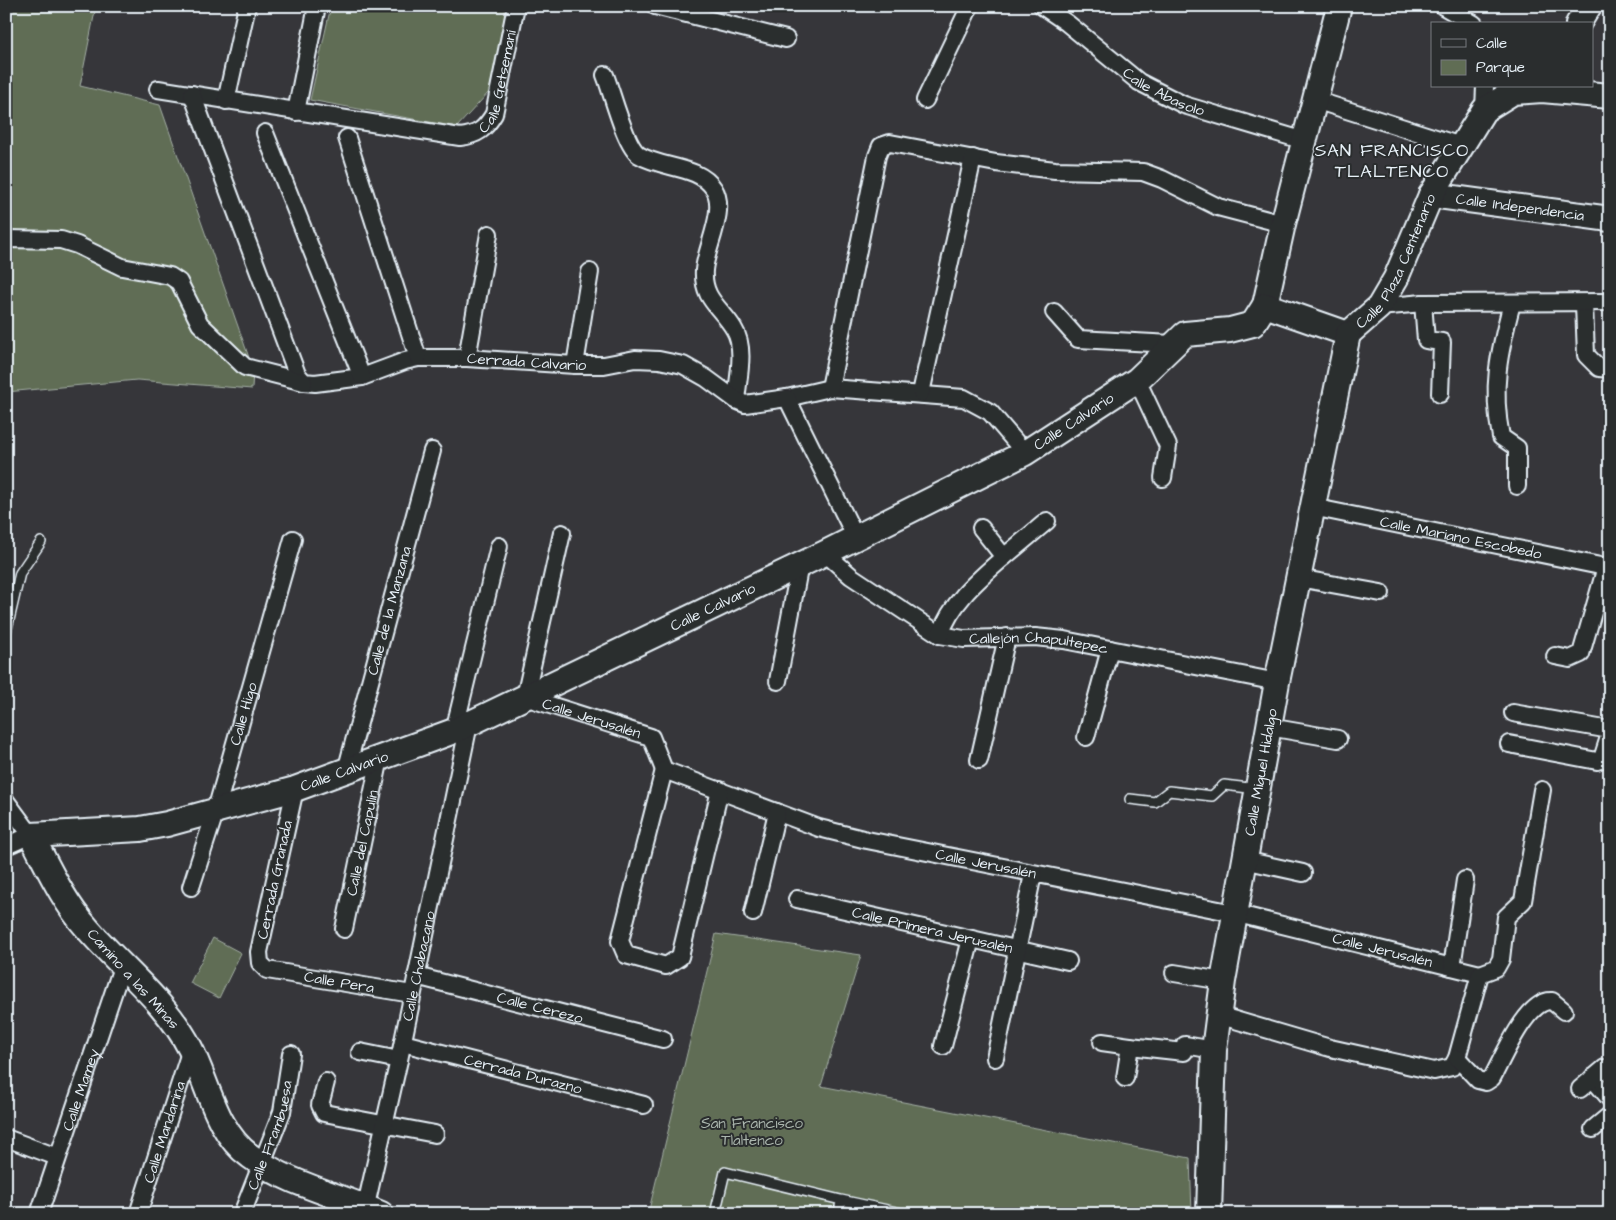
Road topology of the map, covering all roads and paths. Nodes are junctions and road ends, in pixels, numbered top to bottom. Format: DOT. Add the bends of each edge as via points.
graph roads {
  1 [pos="247,6"];
  2 [pos="317,6"];
  3 [pos="516,6"];
  4 [pos="656,6"];
  5 [pos="970,6"];
  6 [pos="1042,6"];
  7 [pos="1339,6"];
  8 [pos="1443,6"];
  9 [pos="1589,6"];
  10 [pos="1471,22"];
  11 [pos="1579,22"];
  12 [pos="786,39"];
  13 [pos="605,75"];
  14 [pos="1485,88"];
  15 [pos="1543,88"];
  16 [pos="158,89"];
  17 [pos="192,94"];
  18 [pos="1610,96"];
  19 [pos="925,100"];
  20 [pos="1315,100"];
  21 [pos="226,101"];
  22 [pos="1484,110"];
  23 [pos="296,112"];
  24 [pos="266,133"];
  25 [pos="347,138"];
  26 [pos="1305,140"];
  27 [pos="1461,146"];
  28 [pos="973,158"];
  29 [pos="1431,195"];
  30 [pos="1610,219"];
  31 [pos="1283,224"];
  32 [pos="489,234"];
  33 [pos="6,239"];
  34 [pos="590,272"];
  35 [pos="1610,302"];
  36 [pos="1423,303"];
  37 [pos="1512,303"];
  38 [pos="1584,304"];
  39 [pos="1265,305"];
  40 [pos="1379,307"];
  41 [pos="1054,312"];
  42 [pos="1348,334"];
  43 [pos="1172,344"];
  44 [pos="418,358"];
  45 [pos="468,358"];
  46 [pos="575,365"];
  47 [pos="1610,369"];
  48 [pos="362,377"];
  49 [pos="1137,380"];
  50 [pos="304,382"];
  51 [pos="830,388"];
  52 [pos="921,393"];
  53 [pos="1440,394"];
  54 [pos="787,398"];
  55 [pos="736,400"];
  56 [pos="432,451"];
  57 [pos="1024,453"];
  58 [pos="1163,478"];
  59 [pos="1517,486"];
  60 [pos="1312,507"];
  61 [pos="1047,521"];
  62 [pos="981,528"];
  63 [pos="562,533"];
  64 [pos="293,538"];
  65 [pos="856,538"];
  66 [pos="41,542"];
  67 [pos="500,546"];
  68 [pos="825,553"];
  69 [pos="1004,557"];
  70 [pos="800,564"];
  71 [pos="1608,567"];
  72 [pos="1298,578"];
  73 [pos="1382,593"];
  74 [pos="6,633"];
  75 [pos="940,634"];
  76 [pos="1007,637"];
  77 [pos="1110,649"];
  78 [pos="1555,656"];
  79 [pos="778,681"];
  80 [pos="1277,682"];
  81 [pos="525,697"];
  82 [pos="1513,713"];
  83 [pos="1269,727"];
  84 [pos="461,728"];
  85 [pos="1610,732"];
  86 [pos="1086,737"];
  87 [pos="1338,739"];
  88 [pos="1509,744"];
  89 [pos="380,758"];
  90 [pos="979,760"];
  91 [pos="664,770"];
  92 [pos="346,771"];
  93 [pos="295,789"];
  94 [pos="1257,789"];
  95 [pos="720,790"];
  96 [pos="1542,790"];
  97 [pos="1130,798"];
  98 [pos="6,801"];
  99 [pos="216,810"];
  100 [pos="777,812"];
  101 [pos="31,834"];
  102 [pos="6,846"];
  103 [pos="1244,860"];
  104 [pos="1303,873"];
  105 [pos="1033,874"];
  106 [pos="1465,880"];
  107 [pos="191,887"];
  108 [pos="797,899"];
  109 [pos="752,913"];
  110 [pos="1234,913"];
  111 [pos="344,929"];
  112 [pos="971,939"];
  113 [pos="1018,950"];
  114 [pos="1068,962"];
  115 [pos="123,964"];
  116 [pos="1452,968"];
  117 [pos="268,970"];
  118 [pos="1174,973"];
  119 [pos="1480,974"];
  120 [pos="416,976"];
  121 [pos="1223,981"];
  122 [pos="412,994"];
  123 [pos="1564,1011"];
  124 [pos="1218,1014"];
  125 [pos="663,1039"];
  126 [pos="1102,1042"];
  127 [pos="403,1043"];
  128 [pos="943,1046"];
  129 [pos="1130,1046"];
  130 [pos="191,1049"];
  131 [pos="1214,1050"];
  132 [pos="360,1052"];
  133 [pos="291,1054"];
  134 [pos="995,1058"];
  135 [pos="1457,1058"];
  136 [pos="399,1060"];
  137 [pos="1125,1078"];
  138 [pos="1592,1079"];
  139 [pos="326,1082"];
  140 [pos="1610,1098"];
  141 [pos="644,1105"];
  142 [pos="1610,1114"];
  143 [pos="385,1124"];
  144 [pos="1593,1129"];
  145 [pos="434,1134"];
  146 [pos="6,1138"];
  147 [pos="57,1157"];
  148 [pos="262,1163"];
  149 [pos="841,1200"];
  150 [pos="371,1212"];
  151 [pos="39,1214"];
  152 [pos="138,1214"];
  153 [pos="242,1214"];
  154 [pos="715,1214"];
  155 [pos="839,1214"];
  156 [pos="906,1214"];
  157 [pos="1209,1214"];
  1 -- 21 [label="street"];
  2 -- 23 [label="street"];
  3 -- 23 [label="street, Calle Getsemaní" via="494,114 486,128 472,136 460,137"];
  4 -- 12 [label="street"];
  5 -- 19 [label="street"];
  6 -- 26 [label="street, Calle Abasolo" via="1139,82 1177,101"];
  7 -- 20 [label="street"];
  8 -- 10 [label="street"];
  9 -- 11 [label="street"];
  13 -- 55 [label="street" via="629,141 638,154 704,177 714,189 719,203 704,270 705,288 714,306 734,329 740,345"];
  14 -- 22 [label="street"];
  15 -- 18 [label="street, Calle Plaza Centenario"];
  15 -- 22 [label="street, Calle Plaza Centenario" via="1512,92"];
  16 -- 17 [label="street"];
  17 -- 21 [label="street"];
  17 -- 50 [label="street" via="297,374"];
  20 -- 26 [label="street"];
  20 -- 27 [label="street"];
  21 -- 23 [label="street"];
  22 -- 27 [label="street, Calle Plaza Centenario"];
  24 -- 48 [label="street"];
  25 -- 44 [label="street"];
  26 -- 31 [label="street"];
  27 -- 29 [label="street, Calle Plaza Centenario"];
  28 -- 31 [label="street" via="996,164 1055,170 1143,172 1218,207"];
  28 -- 51 [label="street" via="890,143 881,146"];
  28 -- 52 [label="street"];
  29 -- 30 [label="street, Calle Independencia"];
  29 -- 40 [label="street, Calle Plaza Centenario" via="1396,278"];
  31 -- 39 [label="street"];
  32 -- 45 [label="street"];
  33 -- 50 [label="street, Cerrada Calvario" via="61,240 122,267 170,276 179,282 200,324 245,367"];
  34 -- 46 [label="street"];
  35 -- 38 [label="street"];
  36 -- 37 [label="street"];
  36 -- 40 [label="street"];
  36 -- 53 [label="street" via="1426,340 1442,342"];
  37 -- 38 [label="street"];
  37 -- 59 [label="street" via="1498,357 1496,413 1501,437 1517,448"];
  38 -- 47 [label="street" via="1586,355 1600,368"];
  39 -- 42 [label="street"];
  39 -- 43 [label="street, Calle Calvario" via="1253,324 1230,330 1185,334"];
  40 -- 42 [label="street, Calle Plaza Centenario"];
  41 -- 43 [label="street" via="1078,339"];
  42 -- 60 [label="street, Calle Miguel Hidalgo"];
  43 -- 49 [label="street, Calle Calvario"];
  44 -- 45 [label="street, Cerrada Calvario"];
  44 -- 48 [label="street, Cerrada Calvario"];
  45 -- 46 [label="street, Cerrada Calvario"];
  46 -- 55 [label="street, Cerrada Calvario" via="604,365 635,359 683,365"];
  48 -- 50 [label="street, Cerrada Calvario"];
  49 -- 57 [label="street, Calle Calvario"];
  49 -- 58 [label="street" via="1168,446"];
  51 -- 52 [label="street"];
  51 -- 54 [label="street"];
  52 -- 57 [label="street" via="964,398 990,412"];
  54 -- 55 [label="street" via="745,404"];
  54 -- 65 [label="street"];
  56 -- 92 [label="street, Calle de la Manzana"];
  57 -- 65 [label="street, Calle Calvario"];
  60 -- 71 [label="street, Calle Mariano Escobedo"];
  60 -- 72 [label="street, Calle Miguel Hidalgo"];
  61 -- 69 [label="street"];
  62 -- 69 [label="street"];
  63 -- 81 [label="street"];
  64 -- 99 [label="street, Calle Higo"];
  65 -- 68 [label="street, Calle Calvario"];
  66 -- 74 [label="lane" via="20,574"];
  67 -- 84 [label="street, Calle Chabacano"];
  68 -- 70 [label="street, Calle Calvario"];
  68 -- 75 [label="street, Callejón Chapultepec" via="851,576"];
  69 -- 75 [label="street" via="972,584 946,618"];
  70 -- 79 [label="street"];
  70 -- 81 [label="street, Calle Calvario"];
  71 -- 78 [label="street" via="1581,654 1570,659"];
  72 -- 73 [label="street"];
  72 -- 80 [label="street, Calle Miguel Hidalgo"];
  75 -- 76 [label="street, Callejón Chapultepec" via="964,639"];
  76 -- 77 [label="street, Callejón Chapultepec" via="1054,639"];
  76 -- 90 [label="street"];
  77 -- 80 [label="street, Callejón Chapultepec"];
  77 -- 86 [label="street"];
  80 -- 83 [label="street, Calle Miguel Hidalgo"];
  81 -- 84 [label="street, Calle Calvario"];
  81 -- 91 [label="street, Calle Jerusalén" via="651,737"];
  82 -- 85 [label="street"];
  83 -- 87 [label="street"];
  83 -- 94 [label="street, Calle Miguel Hidalgo"];
  84 -- 89 [label="street, Calle Calvario"];
  84 -- 120 [label="street, Calle Chabacano"];
  85 -- 88 [label="street" via="1602,759 1597,761"];
  89 -- 92 [label="street, Calle Calvario"];
  89 -- 111 [label="street, Calle del Capulín"];
  91 -- 95 [label="street, Calle Jerusalén"];
  91 -- 95 [label="street" via="620,941 626,956 666,966 680,956"];
  92 -- 93 [label="street, Calle Calvario"];
  93 -- 99 [label="street, Calle Calvario"];
  93 -- 117 [label="street, Cerrada Granada" via="260,952 260,963"];
  94 -- 97 [label="lane" via="1224,784 1212,796 1169,791 1155,802"];
  94 -- 103 [label="street, Calle Miguel Hidalgo"];
  95 -- 100 [label="street, Calle Jerusalén"];
  96 -- 119 [label="street" via="1523,901 1506,917 1501,959 1496,968"];
  98 -- 101 [label="street"];
  99 -- 101 [label="street, Calle Calvario" via="140,829"];
  99 -- 107 [label="street, Calle Higo"];
  100 -- 105 [label="street, Calle Jerusalén" via="857,838"];
  100 -- 109 [label="street"];
  101 -- 102 [label="street"];
  101 -- 115 [label="street, Camino a las Minas" via="60,890 87,928"];
  103 -- 104 [label="street"];
  103 -- 110 [label="street, Calle Miguel Hidalgo"];
  105 -- 110 [label="street, Calle Jerusalén"];
  105 -- 113 [label="street"];
  106 -- 116 [label="street"];
  108 -- 112 [label="street, Calle Primera Jerusalén"];
  110 -- 116 [label="street, Calle Jerusalén"];
  110 -- 121 [label="street, Calle Miguel Hidalgo"];
  112 -- 113 [label="street, Calle Primera Jerusalén"];
  112 -- 128 [label="street"];
  113 -- 114 [label="street, Calle Primera Jerusalén"];
  113 -- 134 [label="street"];
  115 -- 130 [label="street, Camino a las Minas" via="176,1023"];
  115 -- 147 [label="street, Calle Mamey"];
  116 -- 119 [label="street, Calle Jerusalén"];
  117 -- 122 [label="street, Calle Pera"];
  118 -- 121 [label="street"];
  119 -- 135 [label="street"];
  120 -- 122 [label="street, Calle Chabacano"];
  120 -- 125 [label="street, Calle Cerezo"];
  121 -- 124 [label="street, Calle Miguel Hidalgo"];
  122 -- 127 [label="street, Calle Chabacano"];
  123 -- 135 [label="street" via="1552,1001 1540,1002 1528,1014 1492,1078 1486,1082 1478,1080"];
  124 -- 131 [label="street, Calle Miguel Hidalgo"];
  124 -- 135 [label="street" via="1330,1048 1434,1070 1452,1067"];
  126 -- 129 [label="street"];
  127 -- 136 [label="street, Calle Chabacano"];
  127 -- 141 [label="street, Cerrada Durazno"];
  129 -- 131 [label="street" via="1184,1052 1185,1045"];
  129 -- 137 [label="street"];
  130 -- 148 [label="street, Camino a las Minas" via="216,1109 235,1141 249,1156"];
  130 -- 152 [label="street, Calle Mandarina"];
  131 -- 157 [label="street, Calle Miguel Hidalgo"];
  132 -- 136 [label="street"];
  133 -- 148 [label="street, Calle Frambuesa" via="282,1112"];
  136 -- 143 [label="street, Calle Chabacano"];
  138 -- 140 [label="street"];
  139 -- 143 [label="street" via="320,1105 324,1113"];
  142 -- 144 [label="street"];
  143 -- 145 [label="street"];
  143 -- 150 [label="street, Calle Chabacano"];
  146 -- 147 [label="street"];
  147 -- 151 [label="street, Calle Mamey"];
  148 -- 150 [label="street, Camino a las Minas" via="304,1185"];
  148 -- 153 [label="street, Calle Frambuesa"];
  149 -- 154 [label="lane" via="725,1172"];
  149 -- 155 [label="lane"];
  149 -- 156 [label="lane"];
}
